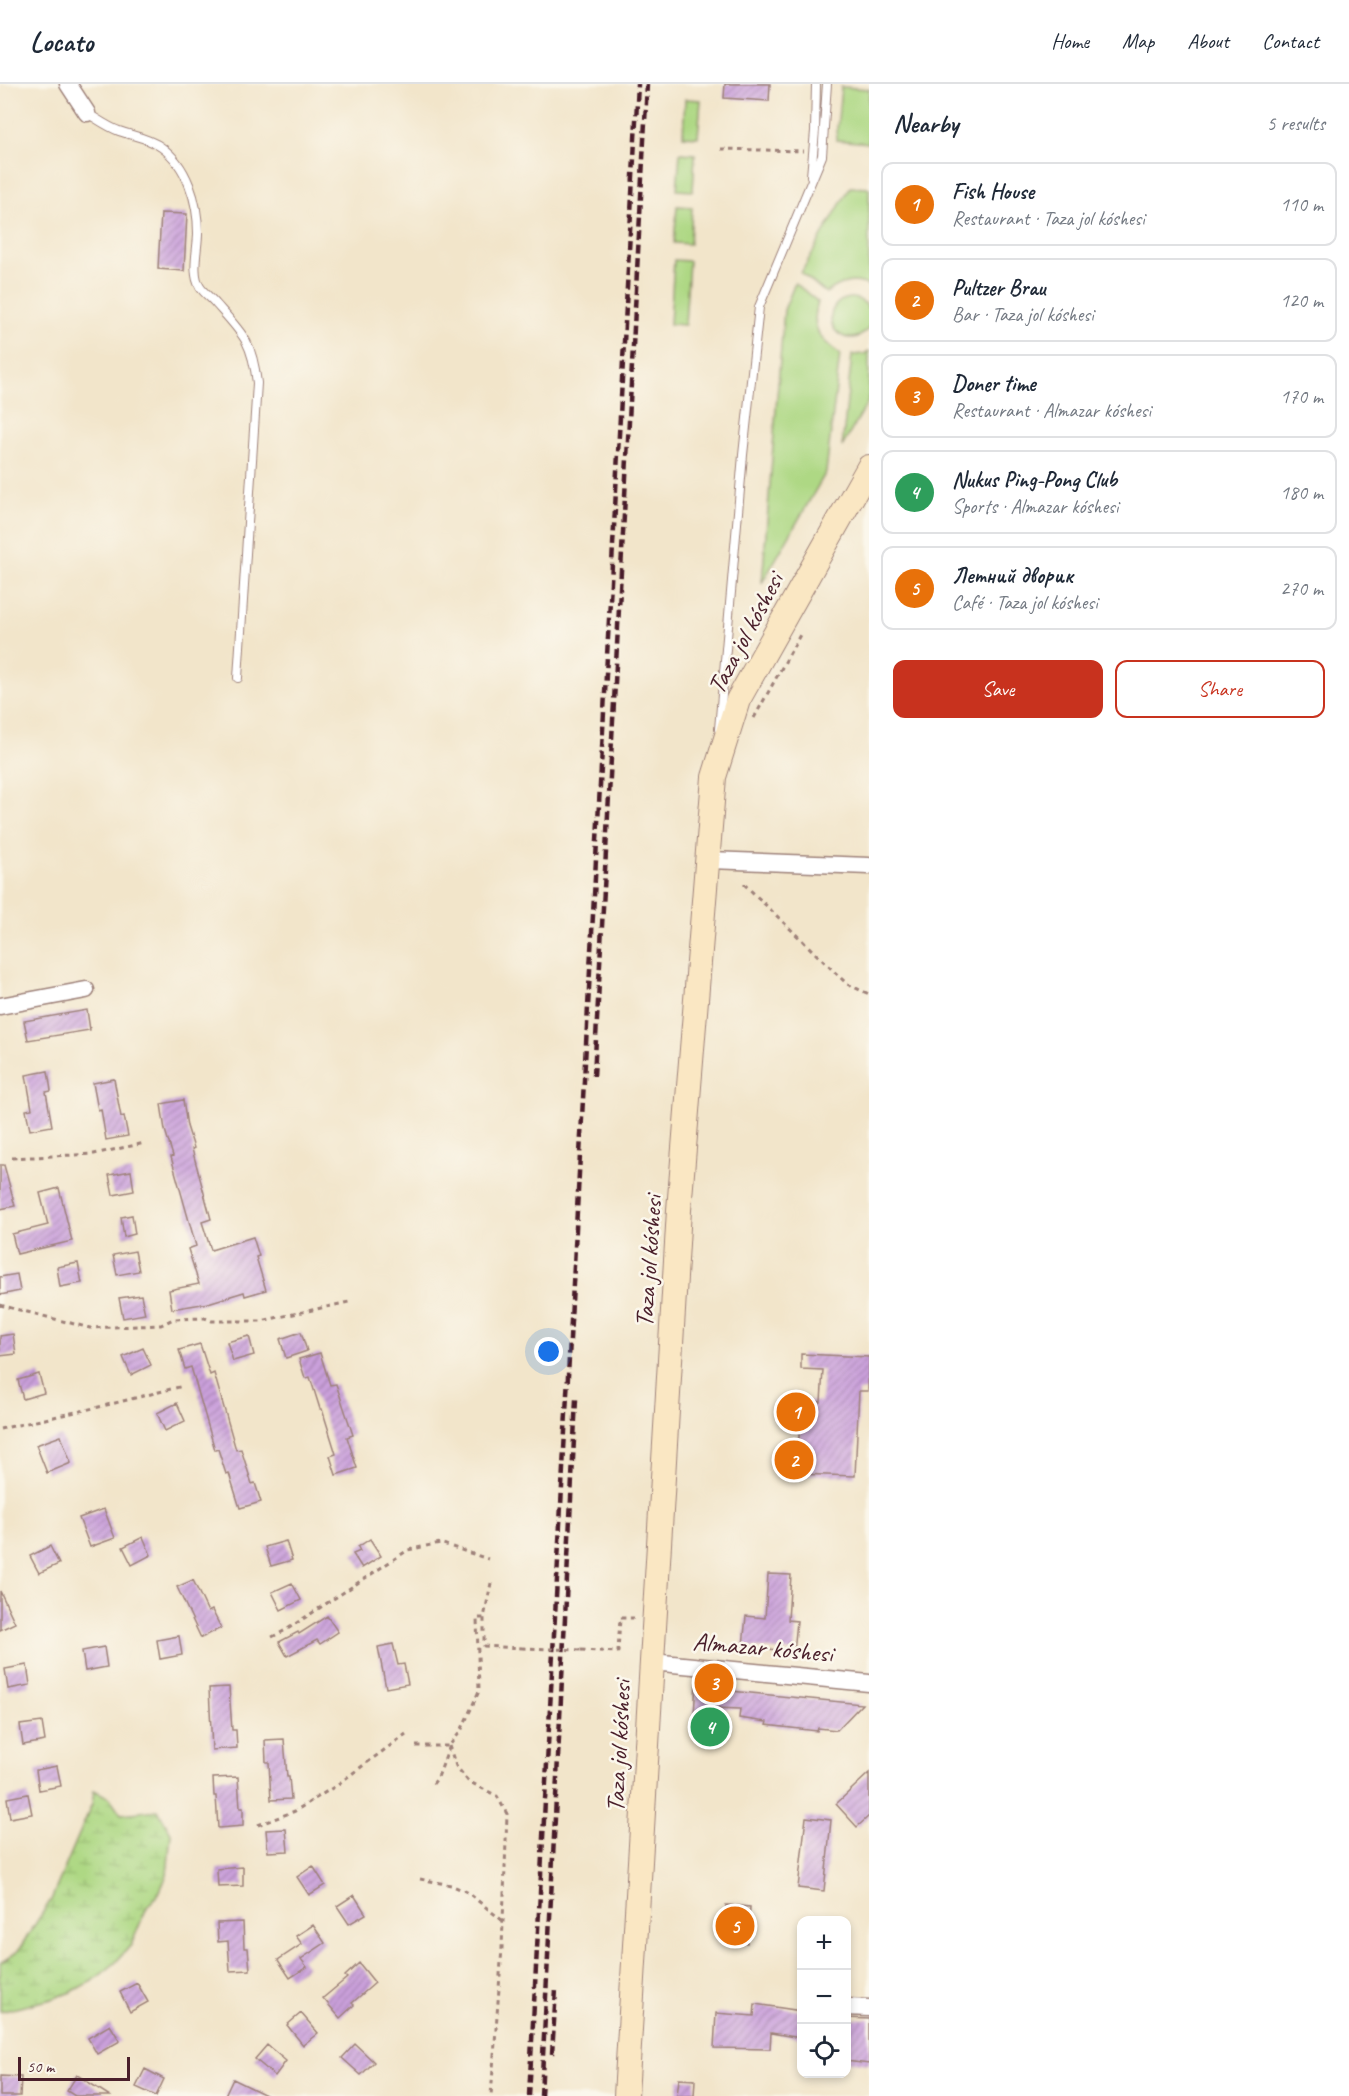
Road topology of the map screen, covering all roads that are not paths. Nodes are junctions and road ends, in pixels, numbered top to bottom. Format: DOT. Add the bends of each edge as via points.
graph roads {
  1 [pos="68,84"];
  2 [pos="816,84"];
  3 [pos="827,84"];
  4 [pos="87,113"];
  5 [pos="809,189"];
  6 [pos="869,466"];
  7 [pos="238,678"];
  8 [pos="714,777"];
  9 [pos="709,860"];
  10 [pos="869,866"];
  11 [pos="86,990"];
  12 [pos="0,1006"];
  13 [pos="652,1662"];
  14 [pos="869,1683"];
  15 [pos="851,2007"];
  16 [pos="869,2008"];
  17 [pos="626,2096"];
  1 -- 4 [label="street"];
  2 -- 5 [label="lane"];
  3 -- 5 [label="lane" via="822,156"];
  4 -- 7 [label="lane" via="117,130 162,147 177,163 195,203 196,276 200,287 248,341 254,359 257,383"];
  5 -- 8 [label="lane" via="759,308"];
  6 -- 8 [label="main road, Taza jol kóshesi" via="738,700"];
  8 -- 9 [label="main road, Taza jol kóshesi"];
  9 -- 10 [label="street"];
  9 -- 13 [label="main road, Taza jol kóshesi" via="679,1210"];
  11 -- 12 [label="street"];
  13 -- 14 [label="street, Almazar kóshesi"];
  13 -- 17 [label="main road, Taza jol kóshesi"];
  15 -- 16 [label="street"];
}
